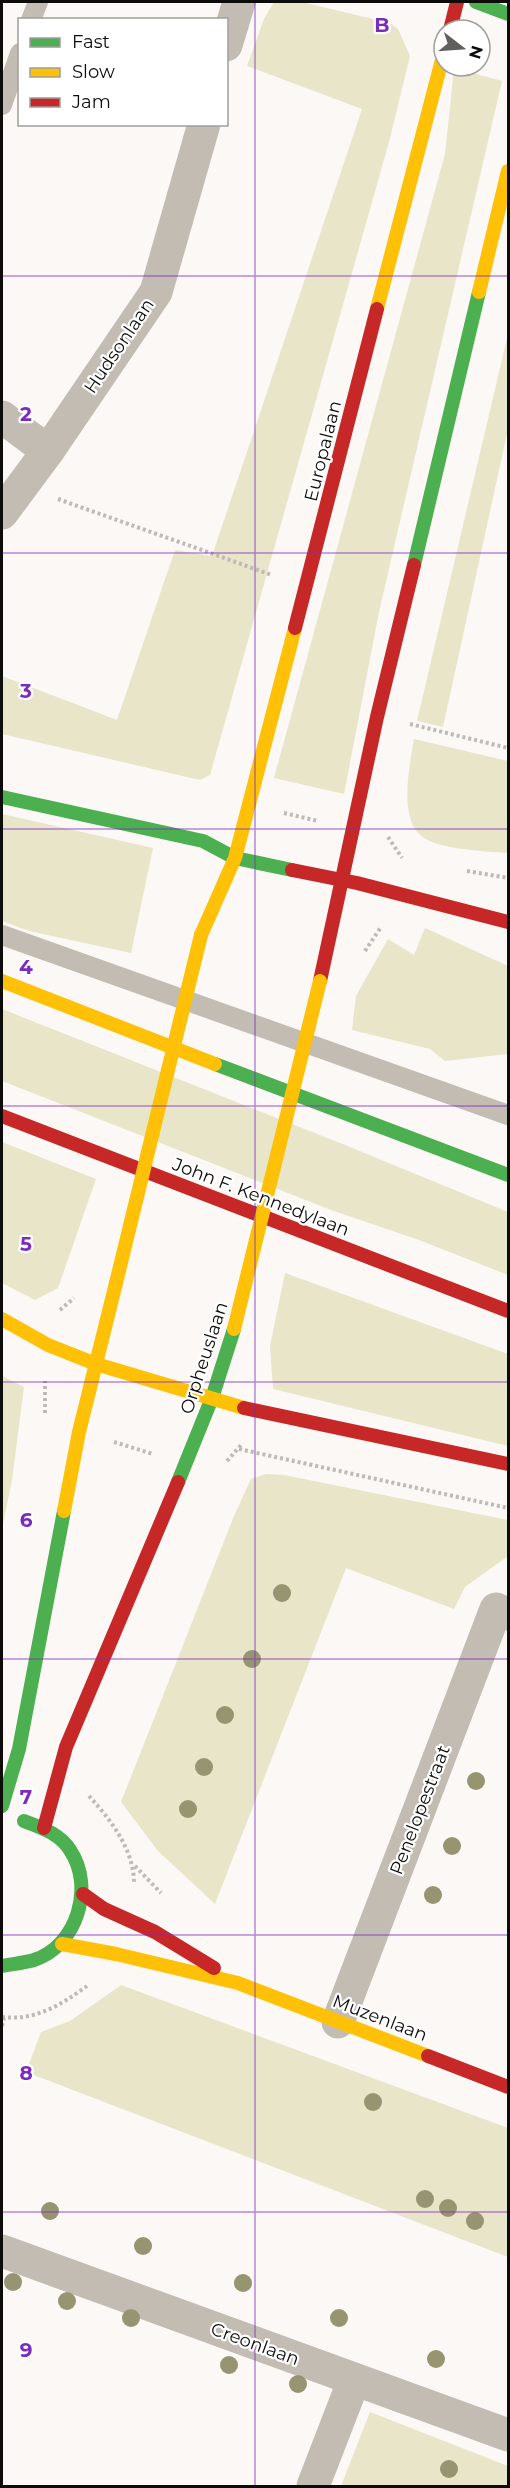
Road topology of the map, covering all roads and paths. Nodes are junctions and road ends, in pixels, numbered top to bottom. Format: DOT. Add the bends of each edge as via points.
graph roads {
  1 [pos="38,2"];
  2 [pos="239,2"];
  3 [pos="457,2"];
  4 [pos="476,2"];
  5 [pos="508,14"];
  6 [pos="32,18"];
  7 [pos="453,18"];
  8 [pos="228,38"];
  9 [pos="18,60"];
  10 [pos="437,78"];
  11 [pos="2,105"];
  12 [pos="203,126"];
  13 [pos="508,171"];
  14 [pos="2,417"];
  15 [pos="48,451"];
  16 [pos="27,479"];
  17 [pos="2,513"];
  18 [pos="306,587"];
  19 [pos="377,717"];
  20 [pos="508,748"];
  21 [pos="2,797"];
  22 [pos="235,858"];
  23 [pos="343,882"];
  24 [pos="508,920"];
  25 [pos="2,935"];
  26 [pos="2,981"];
  27 [pos="508,1115"];
  28 [pos="2,1116"];
  29 [pos="508,1175"];
  30 [pos="508,1311"];
  31 [pos="2,1319"];
  32 [pos="96,1364"];
  33 [pos="212,1398"];
  34 [pos="79,1432"];
  35 [pos="239,1449"];
  36 [pos="186,1464"];
  37 [pos="508,1464"];
  38 [pos="508,1508"];
  39 [pos="508,1614"];
  40 [pos="2,1806"];
  41 [pos="2,1819"];
  42 [pos="44,1828"];
  43 [pos="83,1894"];
  44 [pos="62,1944"];
  45 [pos="2,1966"];
  46 [pos="238,1983"];
  47 [pos="4,2018"];
  48 [pos="338,2022"];
  49 [pos="2,2026"];
  50 [pos="508,2087"];
  51 [pos="2,2251"];
  52 [pos="354,2380"];
  53 [pos="508,2435"];
  54 [pos="313,2487"];
  1 -- 6 [label="lane"];
  2 -- 8 [label="street"];
  3 -- 7 [label="main road"];
  4 -- 5 [label="main road"];
  9 -- 11 [label="lane"];
  10 -- 18 [label="main road, Europalaan"];
  12 -- 15 [label="street, Hudsonlaan" via="156,292"];
  13 -- 19 [label="main road"];
  14 -- 15 [label="street"];
  15 -- 16 [label="street, Hudsonlaan"];
  16 -- 17 [label="street, Hudsonlaan"];
  16 -- 18 [label="path" via="47,494"];
  18 -- 22 [label="main road, Europalaan"];
  19 -- 20 [label="path"];
  19 -- 23 [label="main road"];
  21 -- 22 [label="main road" via="203,841"];
  22 -- 23 [label="main road"];
  22 -- 32 [label="main road, bridge" via="201,935"];
  23 -- 24 [label="main road"];
  23 -- 33 [label="main road, Orpheuslaan, bridge" via="234,1329"];
  25 -- 27 [label="lane"];
  26 -- 29 [label="main road"];
  28 -- 30 [label="main road, John F. Kennedylaan"];
  31 -- 32 [label="main road" via="48,1345"];
  32 -- 33 [label="main road"];
  32 -- 34 [label="main road"];
  33 -- 36 [label="main road, Orpheuslaan"];
  33 -- 37 [label="main road" via="322,1427"];
  34 -- 36 [label="path"];
  34 -- 40 [label="main road" via="21,1742"];
  35 -- 38 [label="path"];
  36 -- 42 [label="main road, Orpheuslaan" via="66,1747"];
  39 -- 48 [label="street, Penelopestraat" via="496,1609"];
  41 -- 42 [label="main road" via="29,1821"];
  42 -- 43 [label="main road" via="73,1856"];
  43 -- 44 [label="main road" via="73,1929"];
  43 -- 46 [label="main road, Muzenlaan"];
  44 -- 45 [label="main road" via="34,1962"];
  44 -- 46 [label="main road, Muzenlaan"];
  46 -- 48 [label="main road, Muzenlaan"];
  47 -- 49 [label="path"];
  48 -- 50 [label="main road, Muzenlaan"];
  51 -- 52 [label="street, Creonlaan"];
  52 -- 53 [label="street, Creonlaan"];
  52 -- 54 [label="street"];
}
